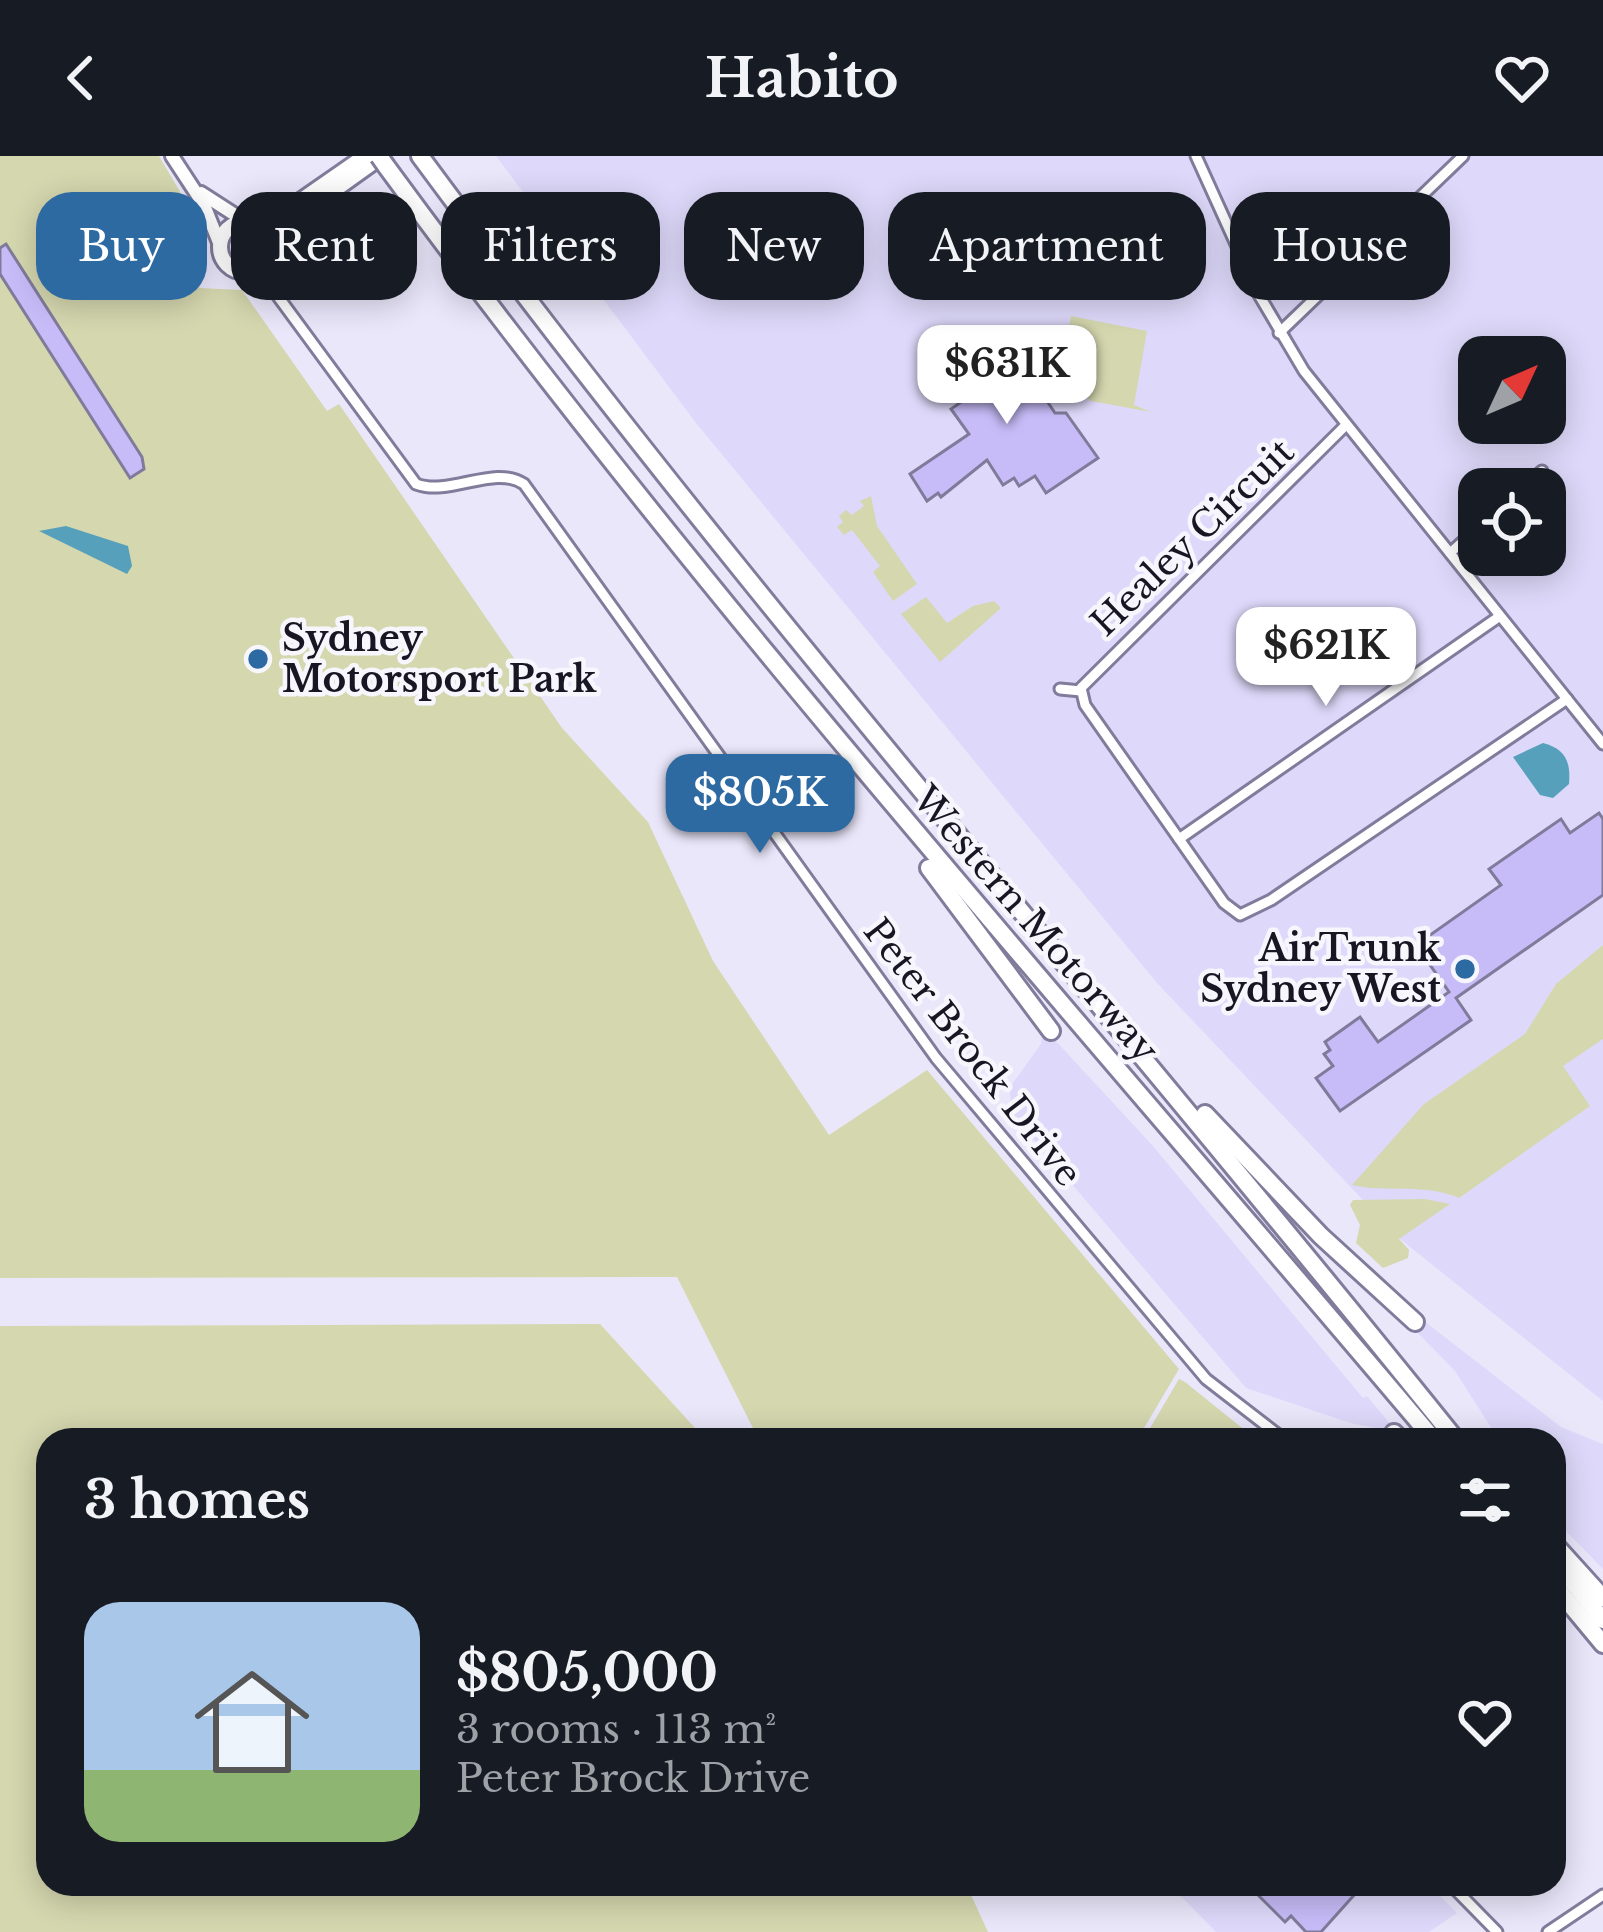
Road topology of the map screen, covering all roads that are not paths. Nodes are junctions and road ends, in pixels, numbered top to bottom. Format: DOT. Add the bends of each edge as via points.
graph roads {
  1 [pos="172,156"];
  2 [pos="365,156"];
  3 [pos="420,156"];
  4 [pos="1196,156"];
  5 [pos="1463,156"];
  6 [pos="382,159"];
  7 [pos="191,184"];
  8 [pos="313,192"];
  9 [pos="334,192"];
  10 [pos="231,214"];
  11 [pos="231,227"];
  12 [pos="220,245"];
  13 [pos="231,267"];
  14 [pos="281,300"];
  15 [pos="1279,333"];
  16 [pos="1346,425"];
  17 [pos="1458,547"];
  18 [pos="1450,554"];
  19 [pos="1500,616"];
  20 [pos="1060,689"];
  21 [pos="1081,691"];
  22 [pos="1567,698"];
  23 [pos="1603,744"];
  24 [pos="846,754"];
  25 [pos="1179,839"];
  26 [pos="1051,1031"];
  27 [pos="1161,1076"];
  28 [pos="1415,1322"];
  29 [pos="1269,1428"];
  30 [pos="1424,1428"];
  31 [pos="1446,1428"];
  32 [pos="1566,1557"];
  33 [pos="1566,1578"];
  34 [pos="1566,1596"];
  35 [pos="1603,1598"];
  36 [pos="1566,1604"];
  37 [pos="1595,1623"];
  38 [pos="1603,1644"];
  39 [pos="1603,1894"];
  40 [pos="1462,1896"];
  41 [pos="1498,1932"];
  42 [pos="1548,1932"];
  1 -- 7 [label="street"];
  2 -- 8 [label="main road"];
  3 -- 27 [label="highway, Western Motorway" via="741,574"];
  4 -- 15 [label="street"];
  5 -- 15 [label="street"];
  6 -- 9 [label="main road"];
  6 -- 24 [label="highway, Western Motorway"];
  7 -- 10 [label="street"];
  7 -- 12 [label="street"];
  11 -- 12 [label="main road"];
  12 -- 13 [label="main road"];
  14 -- 29 [label="street, Peter Brock Drive" via="416,484 445,488 510,477 524,484 936,1058 1206,1379"];
  15 -- 16 [label="street"];
  16 -- 18 [label="street"];
  16 -- 21 [label="street, Healey Circuit"];
  17 -- 18 [label="street"];
  18 -- 19 [label="street"];
  19 -- 22 [label="street"];
  19 -- 25 [label="street"];
  20 -- 21 [label="street"];
  21 -- 25 [label="street"];
  22 -- 23 [label="street"];
  22 -- 25 [label="street" via="1248,914 1232,912"];
  24 -- 26 [label="highway"];
  24 -- 30 [label="highway, Western Motorway"];
  27 -- 28 [label="highway" via="1172,1076 1321,1236"];
  27 -- 31 [label="highway, Western Motorway"];
  32 -- 35 [label="highway"];
  33 -- 37 [label="highway"];
  34 -- 37 [label="highway"];
  36 -- 37 [label="highway"];
  37 -- 38 [label="highway"];
  39 -- 42 [label="street"];
  40 -- 41 [label="street"];
}
